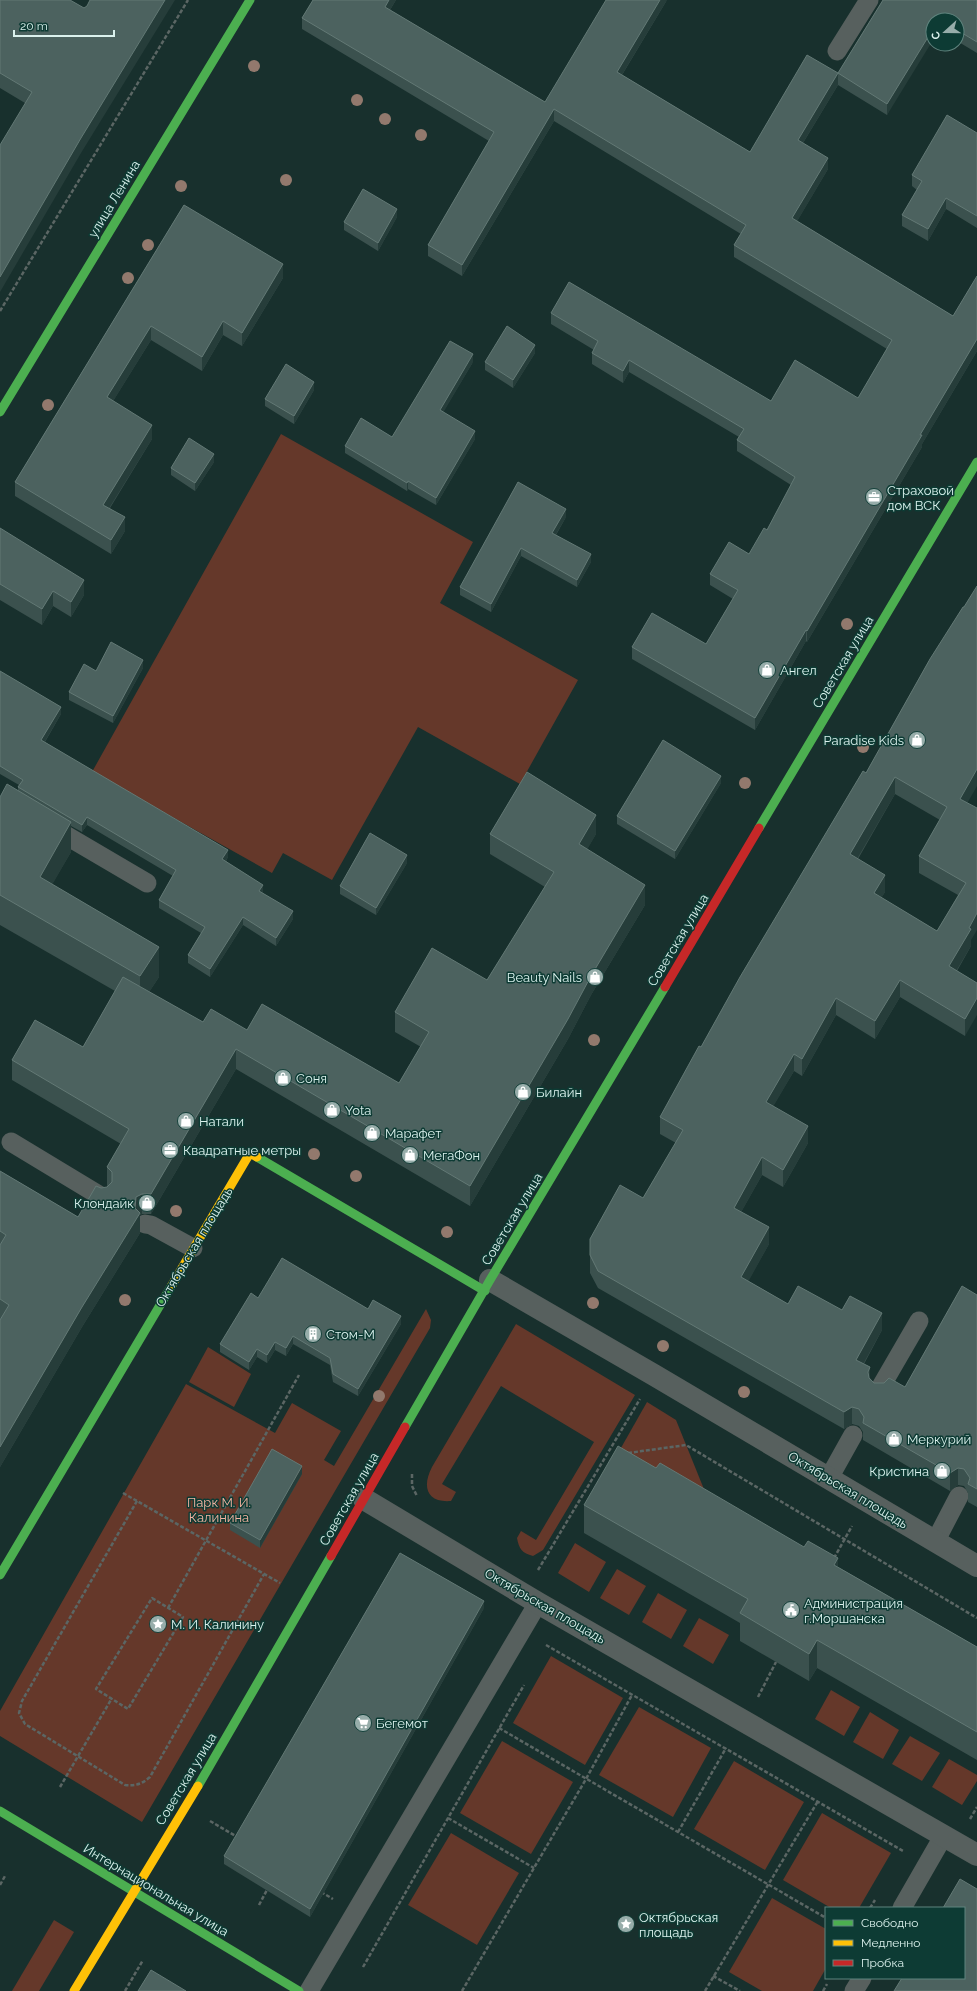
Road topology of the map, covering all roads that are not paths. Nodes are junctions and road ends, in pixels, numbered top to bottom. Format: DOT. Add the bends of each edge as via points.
graph roads {
  1 [pos="250,0"];
  2 [pos="869,0"];
  3 [pos="837,51"];
  4 [pos="0,412"];
  5 [pos="977,462"];
  6 [pos="34,816"];
  7 [pos="147,883"];
  8 [pos="11,1142"];
  9 [pos="102,1197"];
  10 [pos="145,1224"];
  11 [pos="193,1248"];
  12 [pos="488,1286"];
  13 [pos="919,1321"];
  14 [pos="879,1390"];
  15 [pos="853,1435"];
  16 [pos="828,1478"];
  17 [pos="960,1496"];
  18 [pos="364,1499"];
  19 [pos="934,1542"];
  20 [pos="977,1566"];
  21 [pos="0,1575"];
  22 [pos="538,1603"];
  23 [pos="0,1811"];
  24 [pos="944,1835"];
  25 [pos="977,1856"];
  26 [pos="134,1892"];
  27 [pos="903,1907"];
  28 [pos="861,1979"];
  29 [pos="74,1991"];
  30 [pos="299,1991"];
  31 [pos="309,1991"];
  32 [pos="854,1991"];
  1 -- 4 [label="street, улица Ленина"];
  2 -- 3 [label="lane"];
  5 -- 12 [label="street, Советская улица"];
  6 -- 7 [label="lane"];
  8 -- 9 [label="lane"];
  10 -- 11 [label="lane"];
  11 -- 12 [label="street, Октябрьская площадь" via="250,1153"];
  11 -- 21 [label="street, Октябрьская площадь"];
  12 -- 16 [label="street, Октябрьская площадь" via="654,1375"];
  12 -- 18 [label="street, Советская улица"];
  13 -- 14 [label="lane"];
  15 -- 16 [label="lane"];
  16 -- 19 [label="street, Октябрьская площадь"];
  17 -- 19 [label="lane"];
  18 -- 22 [label="street, Октябрьская площадь"];
  18 -- 26 [label="street, Советская улица"];
  19 -- 20 [label="street, Октябрьская площадь"];
  22 -- 24 [label="street, Октябрьская площадь"];
  22 -- 31 [label="lane"];
  23 -- 26 [label="street, Интернациональная улица"];
  24 -- 25 [label="street, Октябрьская площадь"];
  24 -- 27 [label="lane"];
  26 -- 29 [label="street, Советская улица"];
  26 -- 30 [label="street, Интернациональная улица"];
  28 -- 32 [label="lane"];
}
